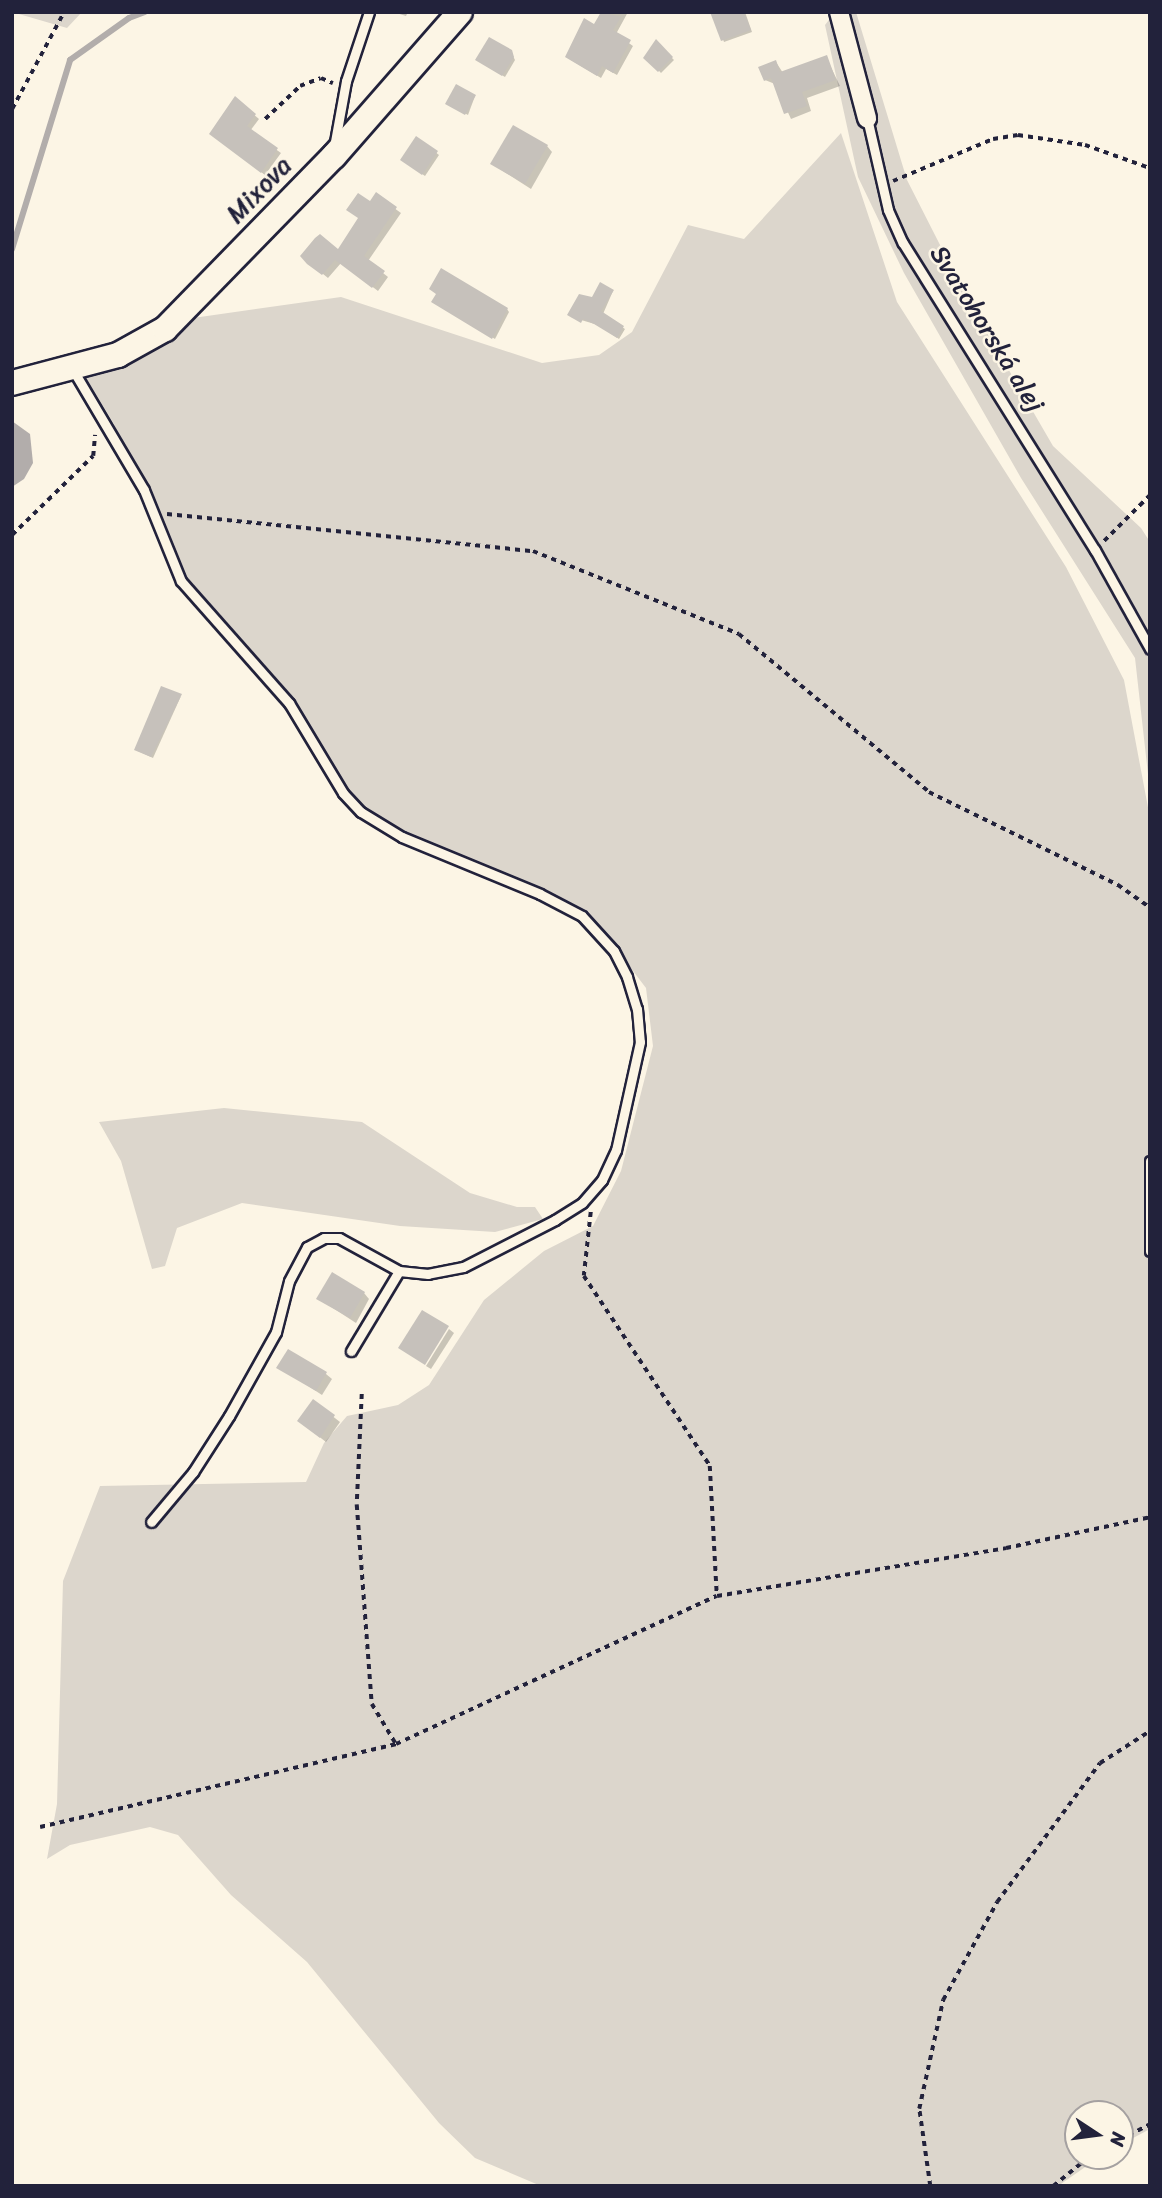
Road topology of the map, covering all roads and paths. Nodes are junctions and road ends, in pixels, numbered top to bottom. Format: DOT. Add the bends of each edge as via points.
graph roads {
  1 [pos="64,12"];
  2 [pos="369,12"];
  3 [pos="460,12"];
  4 [pos="839,12"];
  5 [pos="345,87"];
  6 [pos="12,109"];
  7 [pos="867,118"];
  8 [pos="265,119"];
  9 [pos="334,156"];
  10 [pos="1150,168"];
  11 [pos="882,186"];
  12 [pos="72,369"];
  13 [pos="12,383"];
  14 [pos="98,408"];
  15 [pos="1150,495"];
  16 [pos="156,513"];
  17 [pos="12,535"];
  18 [pos="1096,550"];
  19 [pos="1150,649"];
  20 [pos="1150,907"];
  21 [pos="1150,1161"];
  22 [pos="591,1208"];
  23 [pos="1150,1251"];
  24 [pos="399,1271"];
  25 [pos="351,1351"];
  26 [pos="362,1394"];
  27 [pos="1150,1517"];
  28 [pos="151,1522"];
  29 [pos="717,1596"];
  30 [pos="1150,1731"];
  31 [pos="396,1744"];
  32 [pos="40,1827"];
  33 [pos="1150,2124"];
  34 [pos="1134,2133"];
  35 [pos="1073,2170"];
  36 [pos="930,2186"];
  37 [pos="1053,2186"];
  1 -- 6 [label="path"];
  2 -- 5 [label="lane"];
  3 -- 9 [label="street, Mixova"];
  4 -- 7 [label="street, Svatohorská alej"];
  5 -- 8 [label="path" via="321,78 300,86"];
  5 -- 9 [label="lane"];
  7 -- 11 [label="lane, Svatohorská alej"];
  9 -- 12 [label="street, Mixova" via="165,329 118,355"];
  10 -- 11 [label="path" via="1085,145 1018,135 993,139"];
  11 -- 18 [label="lane, Svatohorská alej" via="902,243"];
  12 -- 13 [label="street, Mixova"];
  12 -- 14 [label="lane"];
  14 -- 16 [label="lane"];
  14 -- 17 [label="path" via="93,456"];
  15 -- 18 [label="path"];
  16 -- 20 [label="path" via="533,551 739,634 929,792 1118,885"];
  16 -- 24 [label="lane" via="181,581 289,703 328,772 361,811 402,837 582,916 614,951 627,977 637,1009 640,1042 619,1137 602,1180 582,1203 555,1220 463,1267 428,1274"];
  18 -- 19 [label="lane, Svatohorská alej"];
  21 -- 23 [label="lane"];
  22 -- 29 [label="path" via="584,1276 710,1466"];
  24 -- 25 [label="lane"];
  24 -- 28 [label="lane" via="339,1238 324,1238 307,1247 289,1281 276,1332 249,1380 193,1472"];
  26 -- 31 [label="path" via="357,1505 372,1704"];
  27 -- 29 [label="path" via="1006,1548"];
  29 -- 31 [label="path"];
  30 -- 36 [label="path" via="1100,1763 997,1902 943,2000 919,2109"];
  31 -- 32 [label="path"];
  33 -- 34 [label="path"];
  35 -- 37 [label="path"];
}
